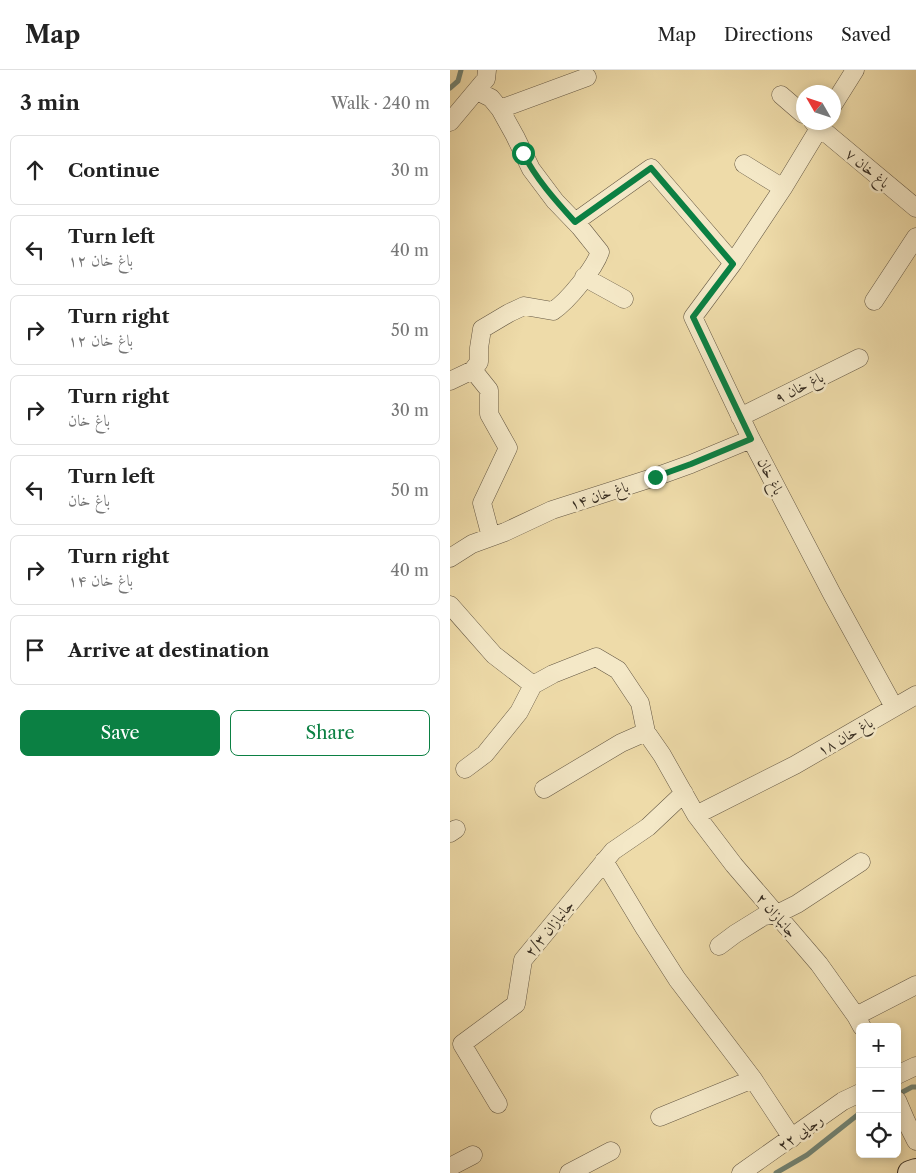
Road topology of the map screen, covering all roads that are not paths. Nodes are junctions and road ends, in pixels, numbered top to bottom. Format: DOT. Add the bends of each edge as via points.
graph roads {
  1 [pos="487,70"];
  2 [pos="855,70"];
  3 [pos="587,77"];
  4 [pos="477,91"];
  5 [pos="841,93"];
  6 [pos="782,95"];
  7 [pos="796,107"];
  8 [pos="500,109"];
  9 [pos="450,122"];
  10 [pos="815,130"];
  11 [pos="825,130"];
  12 [pos="744,164"];
  13 [pos="783,188"];
  14 [pos="916,208"];
  15 [pos="575,222"];
  16 [pos="916,237"];
  17 [pos="733,264"];
  18 [pos="584,277"];
  19 [pos="624,299"];
  20 [pos="874,301"];
  21 [pos="859,358"];
  22 [pos="474,370"];
  23 [pos="450,381"];
  24 [pos="740,417"];
  25 [pos="751,439"];
  26 [pos="491,537"];
  27 [pos="450,558"];
  28 [pos="450,605"];
  29 [pos="533,686"];
  30 [pos="916,695"];
  31 [pos="894,707"];
  32 [pos="646,732"];
  33 [pos="465,769"];
  34 [pos="544,789"];
  35 [pos="684,793"];
  36 [pos="696,815"];
  37 [pos="604,861"];
  38 [pos="861,862"];
  39 [pos="777,914"];
  40 [pos="720,946"];
  41 [pos="916,985"];
  42 [pos="859,1021"];
  43 [pos="916,1066"];
  44 [pos="901,1073"];
  45 [pos="753,1079"];
  46 [pos="856,1095"];
  47 [pos="498,1104"];
  48 [pos="901,1109"];
  49 [pos="660,1117"];
  50 [pos="792,1138"];
  51 [pos="916,1141"];
  52 [pos="611,1151"];
  53 [pos="473,1154"];
  54 [pos="450,1167"];
  55 [pos="916,1171"];
  56 [pos="569,1173"];
  57 [pos="741,1173"];
  58 [pos="910,1173"];
  1 -- 4 [label="street" via="486,79"];
  2 -- 5 [label="street"];
  3 -- 8 [label="street"];
  4 -- 8 [label="street" via="491,98"];
  4 -- 9 [label="street"];
  6 -- 7 [label="street"];
  8 -- 15 [label="street" via="531,169"];
  10 -- 13 [label="street, باغ خان"];
  11 -- 14 [label="street, باغ خان ۷"];
  12 -- 13 [label="street"];
  13 -- 17 [label="street, باغ خان"];
  15 -- 17 [label="street" via="651,168"];
  15 -- 18 [label="street" via="600,252"];
  16 -- 20 [label="street"];
  17 -- 24 [label="street, باغ خان" via="693,317"];
  18 -- 19 [label="street"];
  18 -- 22 [label="street" via="553,310 524,306 482,329 479,362"];
  21 -- 24 [label="street, باغ خان ۹"];
  22 -- 23 [label="street"];
  22 -- 26 [label="street" via="488,390 489,414 508,448 482,503"];
  24 -- 25 [label="street, باغ خان"];
  25 -- 26 [label="street, باغ خان ۱۴" via="655,477 552,510"];
  25 -- 31 [label="street, باغ خان"];
  26 -- 27 [label="street, باغ خان ۱۴"];
  28 -- 29 [label="street" via="494,655"];
  29 -- 32 [label="street" via="596,657 618,670 640,703"];
  29 -- 33 [label="street" via="519,712 484,754"];
  30 -- 31 [label="street, باغ خان ۱۸"];
  31 -- 36 [label="street, باغ خان ۱۸" via="795,765"];
  32 -- 34 [label="street" via="621,743"];
  32 -- 35 [label="street, جانبازان ۲"];
  35 -- 36 [label="street, جانبازان ۲"];
  35 -- 37 [label="street, جانبازان ۲/۳" via="648,827"];
  36 -- 39 [label="street, جانبازان ۲"];
  37 -- 45 [label="street" via="677,979"];
  37 -- 47 [label="street, جانبازان ۲/۳" via="522,960 516,1004 462,1044"];
  38 -- 39 [label="street"];
  39 -- 40 [label="street" via="764,916"];
  39 -- 42 [label="street, جانبازان ۲" via="820,964"];
  41 -- 42 [label="street, جانبازان ۲" via="880,1004"];
  43 -- 44 [label="street"];
  45 -- 49 [label="street"];
  45 -- 50 [label="street"];
  46 -- 50 [label="street, رجایی ۲۲"];
  48 -- 51 [label="street"];
  50 -- 57 [label="street, رجایی ۲۲"];
  52 -- 56 [label="street"];
  53 -- 54 [label="street"];
  55 -- 58 [label="main road"];
}
